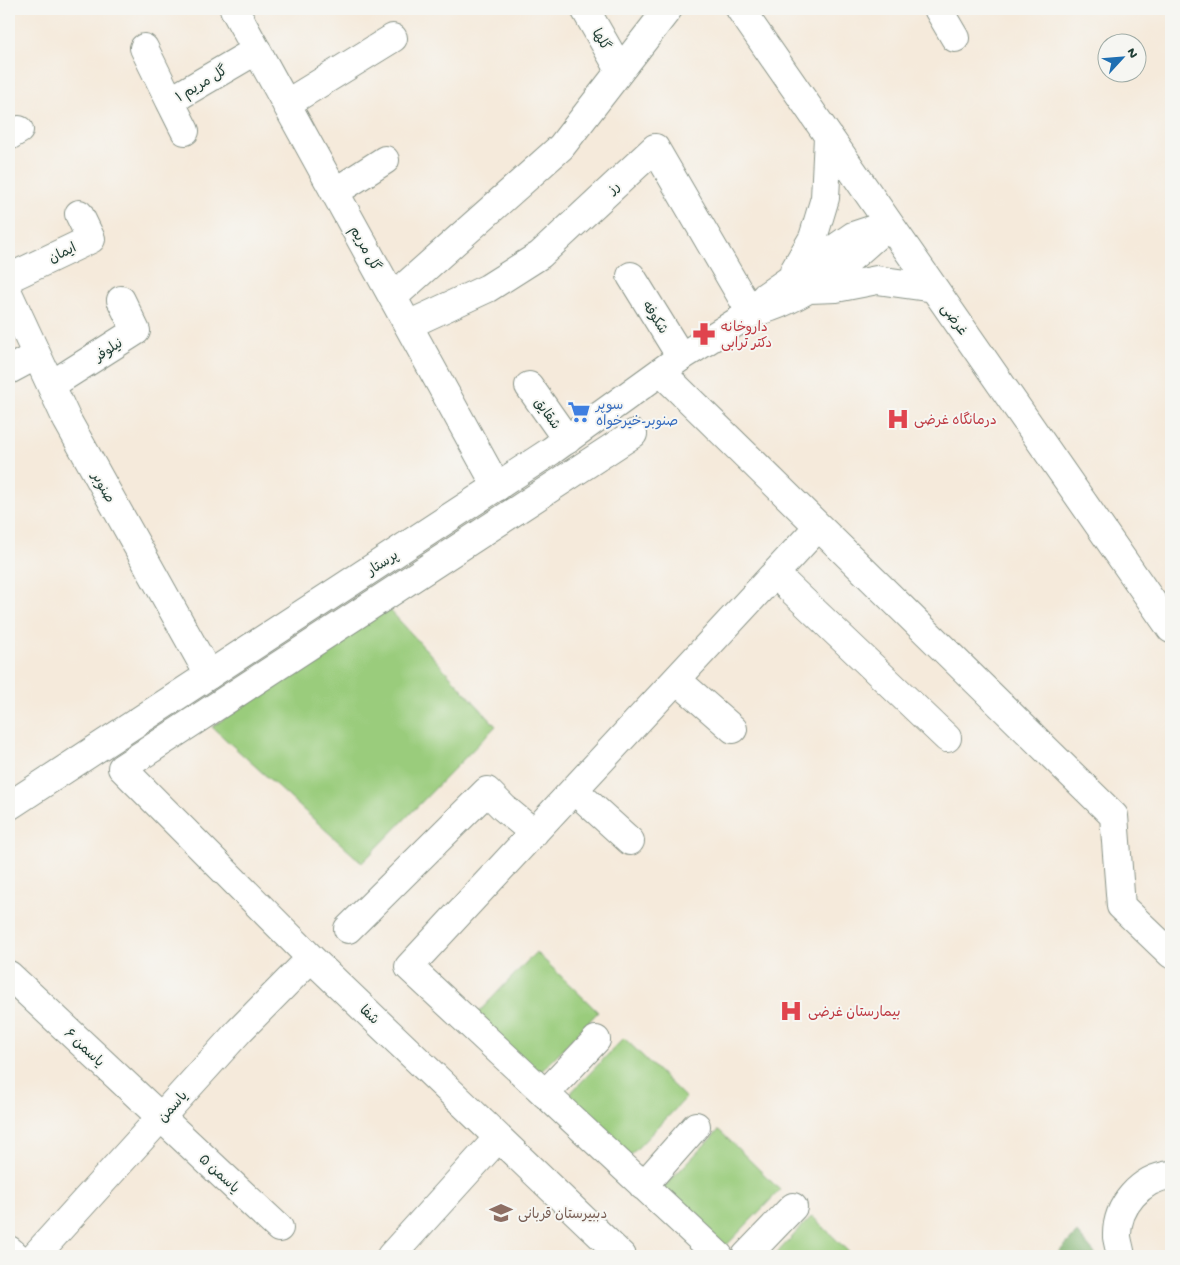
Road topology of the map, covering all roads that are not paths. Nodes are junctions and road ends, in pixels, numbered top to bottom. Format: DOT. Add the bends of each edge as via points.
graph roads {
  1 [pos="234,9"];
  2 [pos="585,9"];
  3 [pos="668,9"];
  4 [pos="740,9"];
  5 [pos="938,9"];
  6 [pos="392,38"];
  7 [pos="955,38"];
  8 [pos="144,48"];
  9 [pos="257,50"];
  10 [pos="620,70"];
  11 [pos="170,102"];
  12 [pos="286,104"];
  13 [pos="185,132"];
  14 [pos="828,137"];
  15 [pos="385,160"];
  16 [pos="335,192"];
  17 [pos="79,214"];
  18 [pos="889,224"];
  19 [pos="631,276"];
  20 [pos="9,278"];
  21 [pos="799,284"];
  22 [pos="934,288"];
  23 [pos="9,295"];
  24 [pos="393,298"];
  25 [pos="121,300"];
  26 [pos="752,313"];
  27 [pos="408,325"];
  28 [pos="37,355"];
  29 [pos="671,364"];
  30 [pos="9,370"];
  31 [pos="51,385"];
  32 [pos="529,386"];
  33 [pos="633,434"];
  34 [pos="567,440"];
  35 [pos="497,486"];
  36 [pos="818,527"];
  37 [pos="775,574"];
  38 [pos="1171,629"];
  39 [pos="209,675"];
  40 [pos="676,680"];
  41 [pos="734,729"];
  42 [pos="948,738"];
  43 [pos="574,790"];
  44 [pos="9,806"];
  45 [pos="534,833"];
  46 [pos="630,841"];
  47 [pos="348,929"];
  48 [pos="1171,954"];
  49 [pos="311,958"];
  50 [pos="9,976"];
  51 [pos="596,1040"];
  52 [pos="545,1094"];
  53 [pos="161,1118"];
  54 [pos="696,1126"];
  55 [pos="498,1138"];
  56 [pos="1171,1175"];
  57 [pos="643,1186"];
  58 [pos="793,1207"];
  59 [pos="279,1228"];
  60 [pos="9,1250"];
  61 [pos="16,1256"];
  62 [pos="35,1256"];
  63 [pos="391,1256"];
  64 [pos="622,1256"];
  65 [pos="719,1256"];
  66 [pos="746,1256"];
  67 [pos="1122,1256"];
  1 -- 9 [label="street, گل مریم"];
  2 -- 10 [label="street, گلها"];
  3 -- 10 [label="street"];
  4 -- 14 [label="street, غرضی"];
  5 -- 7 [label="street"];
  6 -- 12 [label="street"];
  8 -- 11 [label="street, گل مریم ۱"];
  9 -- 11 [label="street, گل مریم ۱"];
  9 -- 12 [label="street, گل مریم"];
  10 -- 24 [label="street" via="562,148"];
  11 -- 13 [label="street"];
  12 -- 16 [label="street, گل مریم"];
  14 -- 18 [label="street, غرضی"];
  14 -- 21 [label="street" via="825,198"];
  15 -- 16 [label="street"];
  16 -- 24 [label="street, گل مریم"];
  17 -- 20 [label="street, ایمان" via="91,239"];
  18 -- 21 [label="street" via="862,250"];
  18 -- 22 [label="street, غرضی"];
  19 -- 29 [label="street, شکوفه"];
  21 -- 22 [label="street" via="836,288 877,280"];
  21 -- 26 [label="street, پرستار" via="775,308"];
  22 -- 38 [label="street, غرضی"];
  23 -- 28 [label="street, صنوبر"];
  24 -- 27 [label="street, گل مریم"];
  25 -- 31 [label="street, نیلوفر" via="136,331"];
  26 -- 27 [label="street, رز" via="655,148 540,255 488,288"];
  26 -- 29 [label="street, پرستار"];
  27 -- 35 [label="street, گل مریم"];
  28 -- 30 [label="street"];
  28 -- 31 [label="street, صنوبر"];
  29 -- 34 [label="street, پرستار"];
  29 -- 36 [label="street, شکوفه"];
  31 -- 39 [label="street, صنوبر" via="67,420"];
  32 -- 34 [label="street, شقایق"];
  33 -- 49 [label="street, شفا" via="122,768"];
  34 -- 35 [label="street, پرستار"];
  35 -- 39 [label="street, پرستار"];
  36 -- 37 [label="street"];
  36 -- 48 [label="street, شکوفه" via="1114,816 1121,906"];
  37 -- 40 [label="street"];
  37 -- 42 [label="street"];
  39 -- 44 [label="street, پرستار"];
  40 -- 41 [label="street"];
  40 -- 43 [label="street"];
  43 -- 45 [label="street"];
  43 -- 46 [label="street"];
  45 -- 47 [label="street" via="487,791"];
  45 -- 52 [label="street" via="409,967"];
  49 -- 53 [label="street, یاسمن" via="239,1030"];
  49 -- 55 [label="street, شفا"];
  50 -- 53 [label="street, یاسمن ۶"];
  51 -- 52 [label="street"];
  52 -- 57 [label="street"];
  53 -- 59 [label="street, یاسمن ۵"];
  53 -- 62 [label="street, یاسمن"];
  54 -- 57 [label="street"];
  55 -- 63 [label="street"];
  55 -- 64 [label="street, شفا"];
  56 -- 67 [label="street" via="1121,1191 1117,1237"];
  57 -- 65 [label="street"];
  58 -- 66 [label="street"];
  60 -- 61 [label="street"];
}
